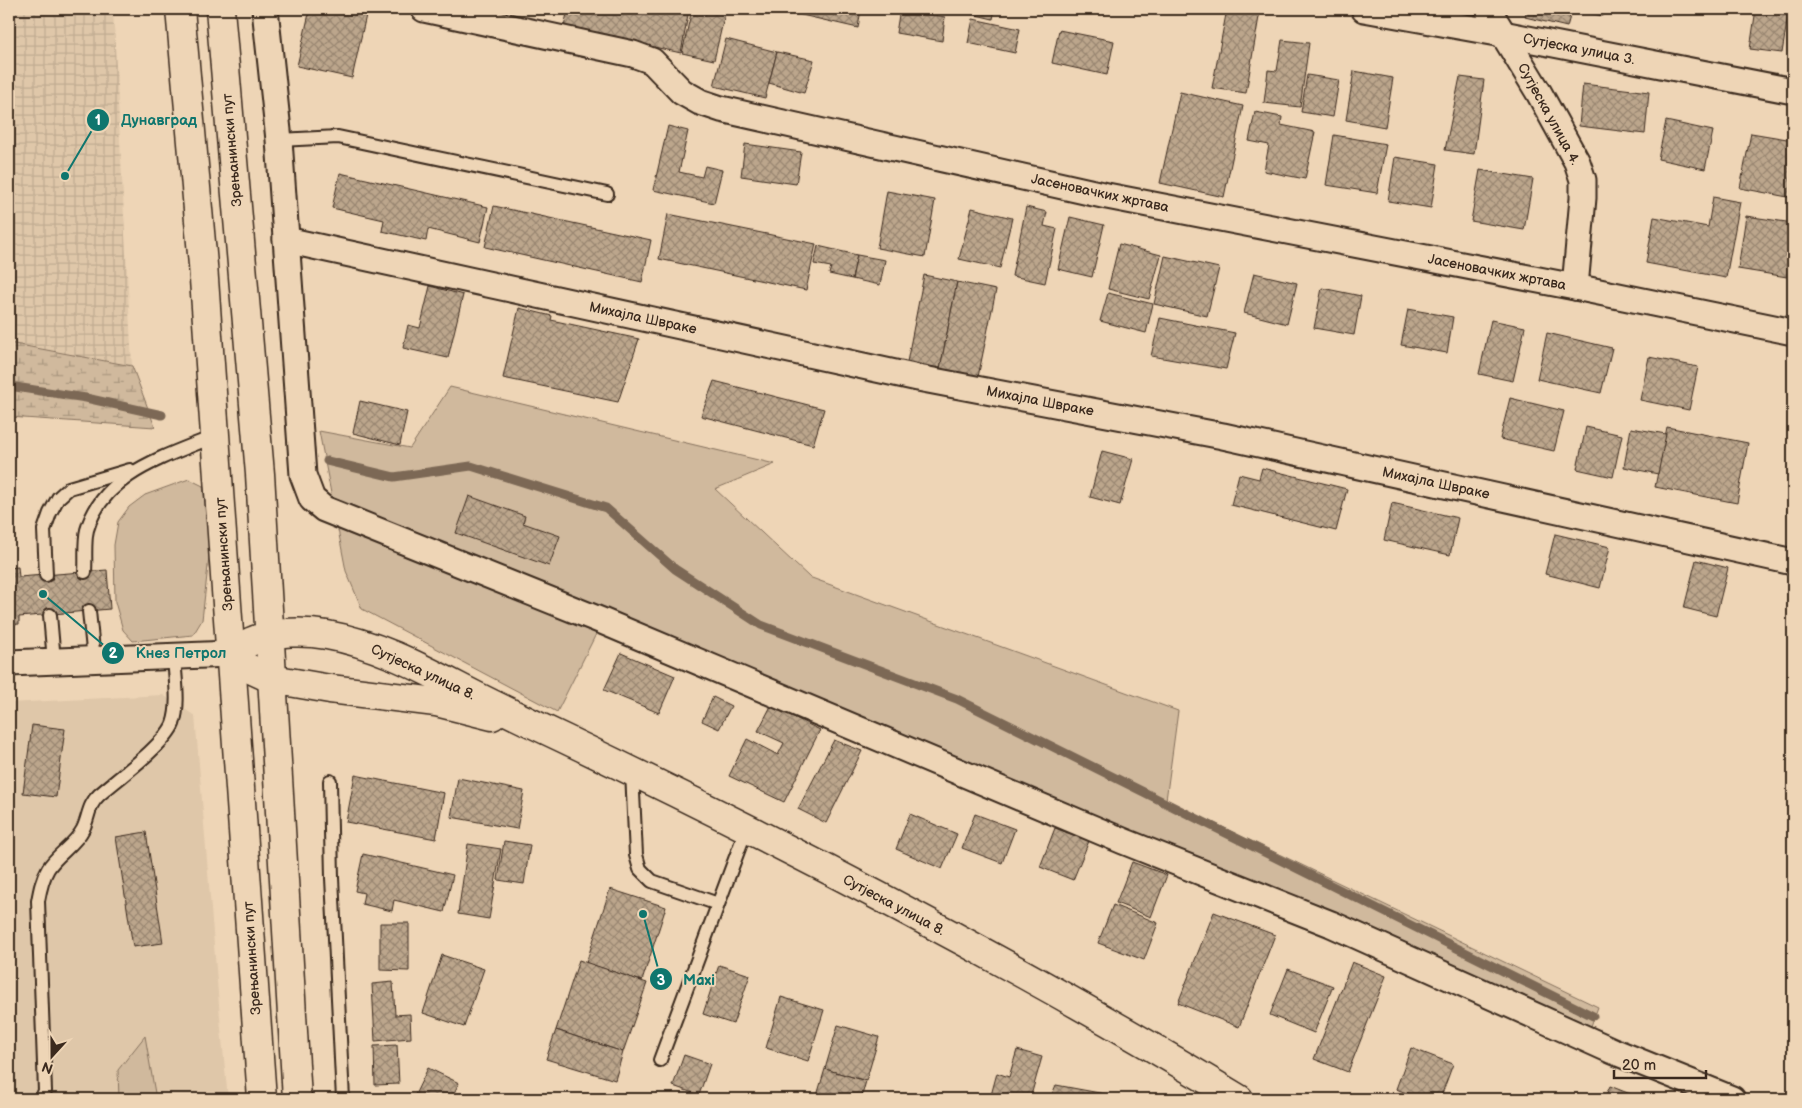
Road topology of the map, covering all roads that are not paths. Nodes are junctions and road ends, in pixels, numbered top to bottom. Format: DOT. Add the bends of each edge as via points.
graph roads {
  1 [pos="180,9"];
  2 [pos="220,9"];
  3 [pos="265,9"];
  4 [pos="424,9"];
  5 [pos="1364,9"];
  6 [pos="1488,9"];
  7 [pos="1503,34"];
  8 [pos="1793,91"];
  9 [pos="279,140"];
  10 [pos="607,194"];
  11 [pos="286,240"];
  12 [pos="1575,287"];
  13 [pos="1793,332"];
  14 [pos="215,436"];
  15 [pos="142,467"];
  16 [pos="1793,562"];
  17 [pos="85,572"];
  18 [pos="46,575"];
  19 [pos="89,611"];
  20 [pos="50,614"];
  21 [pos="270,635"];
  22 [pos="230,654"];
  23 [pos="174,656"];
  24 [pos="94,660"];
  25 [pos="54,662"];
  26 [pos="9,663"];
  27 [pos="272,678"];
  28 [pos="540,727"];
  29 [pos="632,771"];
  30 [pos="330,781"];
  31 [pos="747,827"];
  32 [pos="718,904"];
  33 [pos="660,1060"];
  34 [pos="41,1099"];
  35 [pos="262,1099"];
  36 [pos="297,1099"];
  37 [pos="343,1099"];
  38 [pos="1240,1099"];
  39 [pos="1732,1099"];
  1 -- 14 [label="main road, Зрењанински пут"];
  2 -- 21 [label="main road, Зрењанински пут" via="260,474"];
  3 -- 9 [label="street"];
  4 -- 12 [label="street, Јасеновачких жртава" via="633,54 652,62 682,92 721,109 1107,196"];
  5 -- 7 [label="street, Сутјеска улица 3."];
  6 -- 7 [label="street, Сутјеска улица 4."];
  7 -- 8 [label="street, Сутјеска улица 3."];
  7 -- 12 [label="street, Сутјеска улица 4." via="1577,162 1583,180"];
  9 -- 10 [label="lane" via="338,137"];
  9 -- 11 [label="street"];
  11 -- 16 [label="street, Михајла Швраке" via="918,378 1223,436"];
  11 -- 39 [label="street" via="303,475 312,499 324,509 602,621 1123,841 1332,924 1613,1051"];
  12 -- 13 [label="street, Јасеновачких жртава"];
  14 -- 15 [label="lane"];
  14 -- 22 [label="main road, Зрењанински пут"];
  15 -- 17 [label="lane" via="109,492 96,509 87,531"];
  15 -- 18 [label="lane" via="69,488 58,498 44,530"];
  19 -- 24 [label="lane"];
  20 -- 25 [label="lane"];
  21 -- 22 [label="main road, Сутјеска улица 8."];
  21 -- 27 [label="main road, Зрењанински пут"];
  21 -- 28 [label="main road, Сутјеска улица 8." via="312,633 376,648"];
  22 -- 23 [label="street"];
  22 -- 27 [label="main road, Сутјеска улица 8."];
  22 -- 35 [label="main road, Зрењанински пут"];
  23 -- 24 [label="street"];
  23 -- 34 [label="lane" via="176,711 172,726 91,805 83,828 48,868 40,886 45,1091"];
  24 -- 25 [label="street"];
  25 -- 26 [label="street"];
  27 -- 28 [label="main road, Сутјеска улица 8." via="436,702"];
  27 -- 36 [label="main road, Зрењанински пут"];
  28 -- 29 [label="main road, Сутјеска улица 8."];
  29 -- 31 [label="main road, Сутјеска улица 8."];
  29 -- 32 [label="lane" via="636,855 640,869 652,882"];
  30 -- 37 [label="lane"];
  31 -- 32 [label="lane"];
  31 -- 38 [label="main road, Сутјеска улица 8." via="1064,998"];
  32 -- 33 [label="lane"];
}
